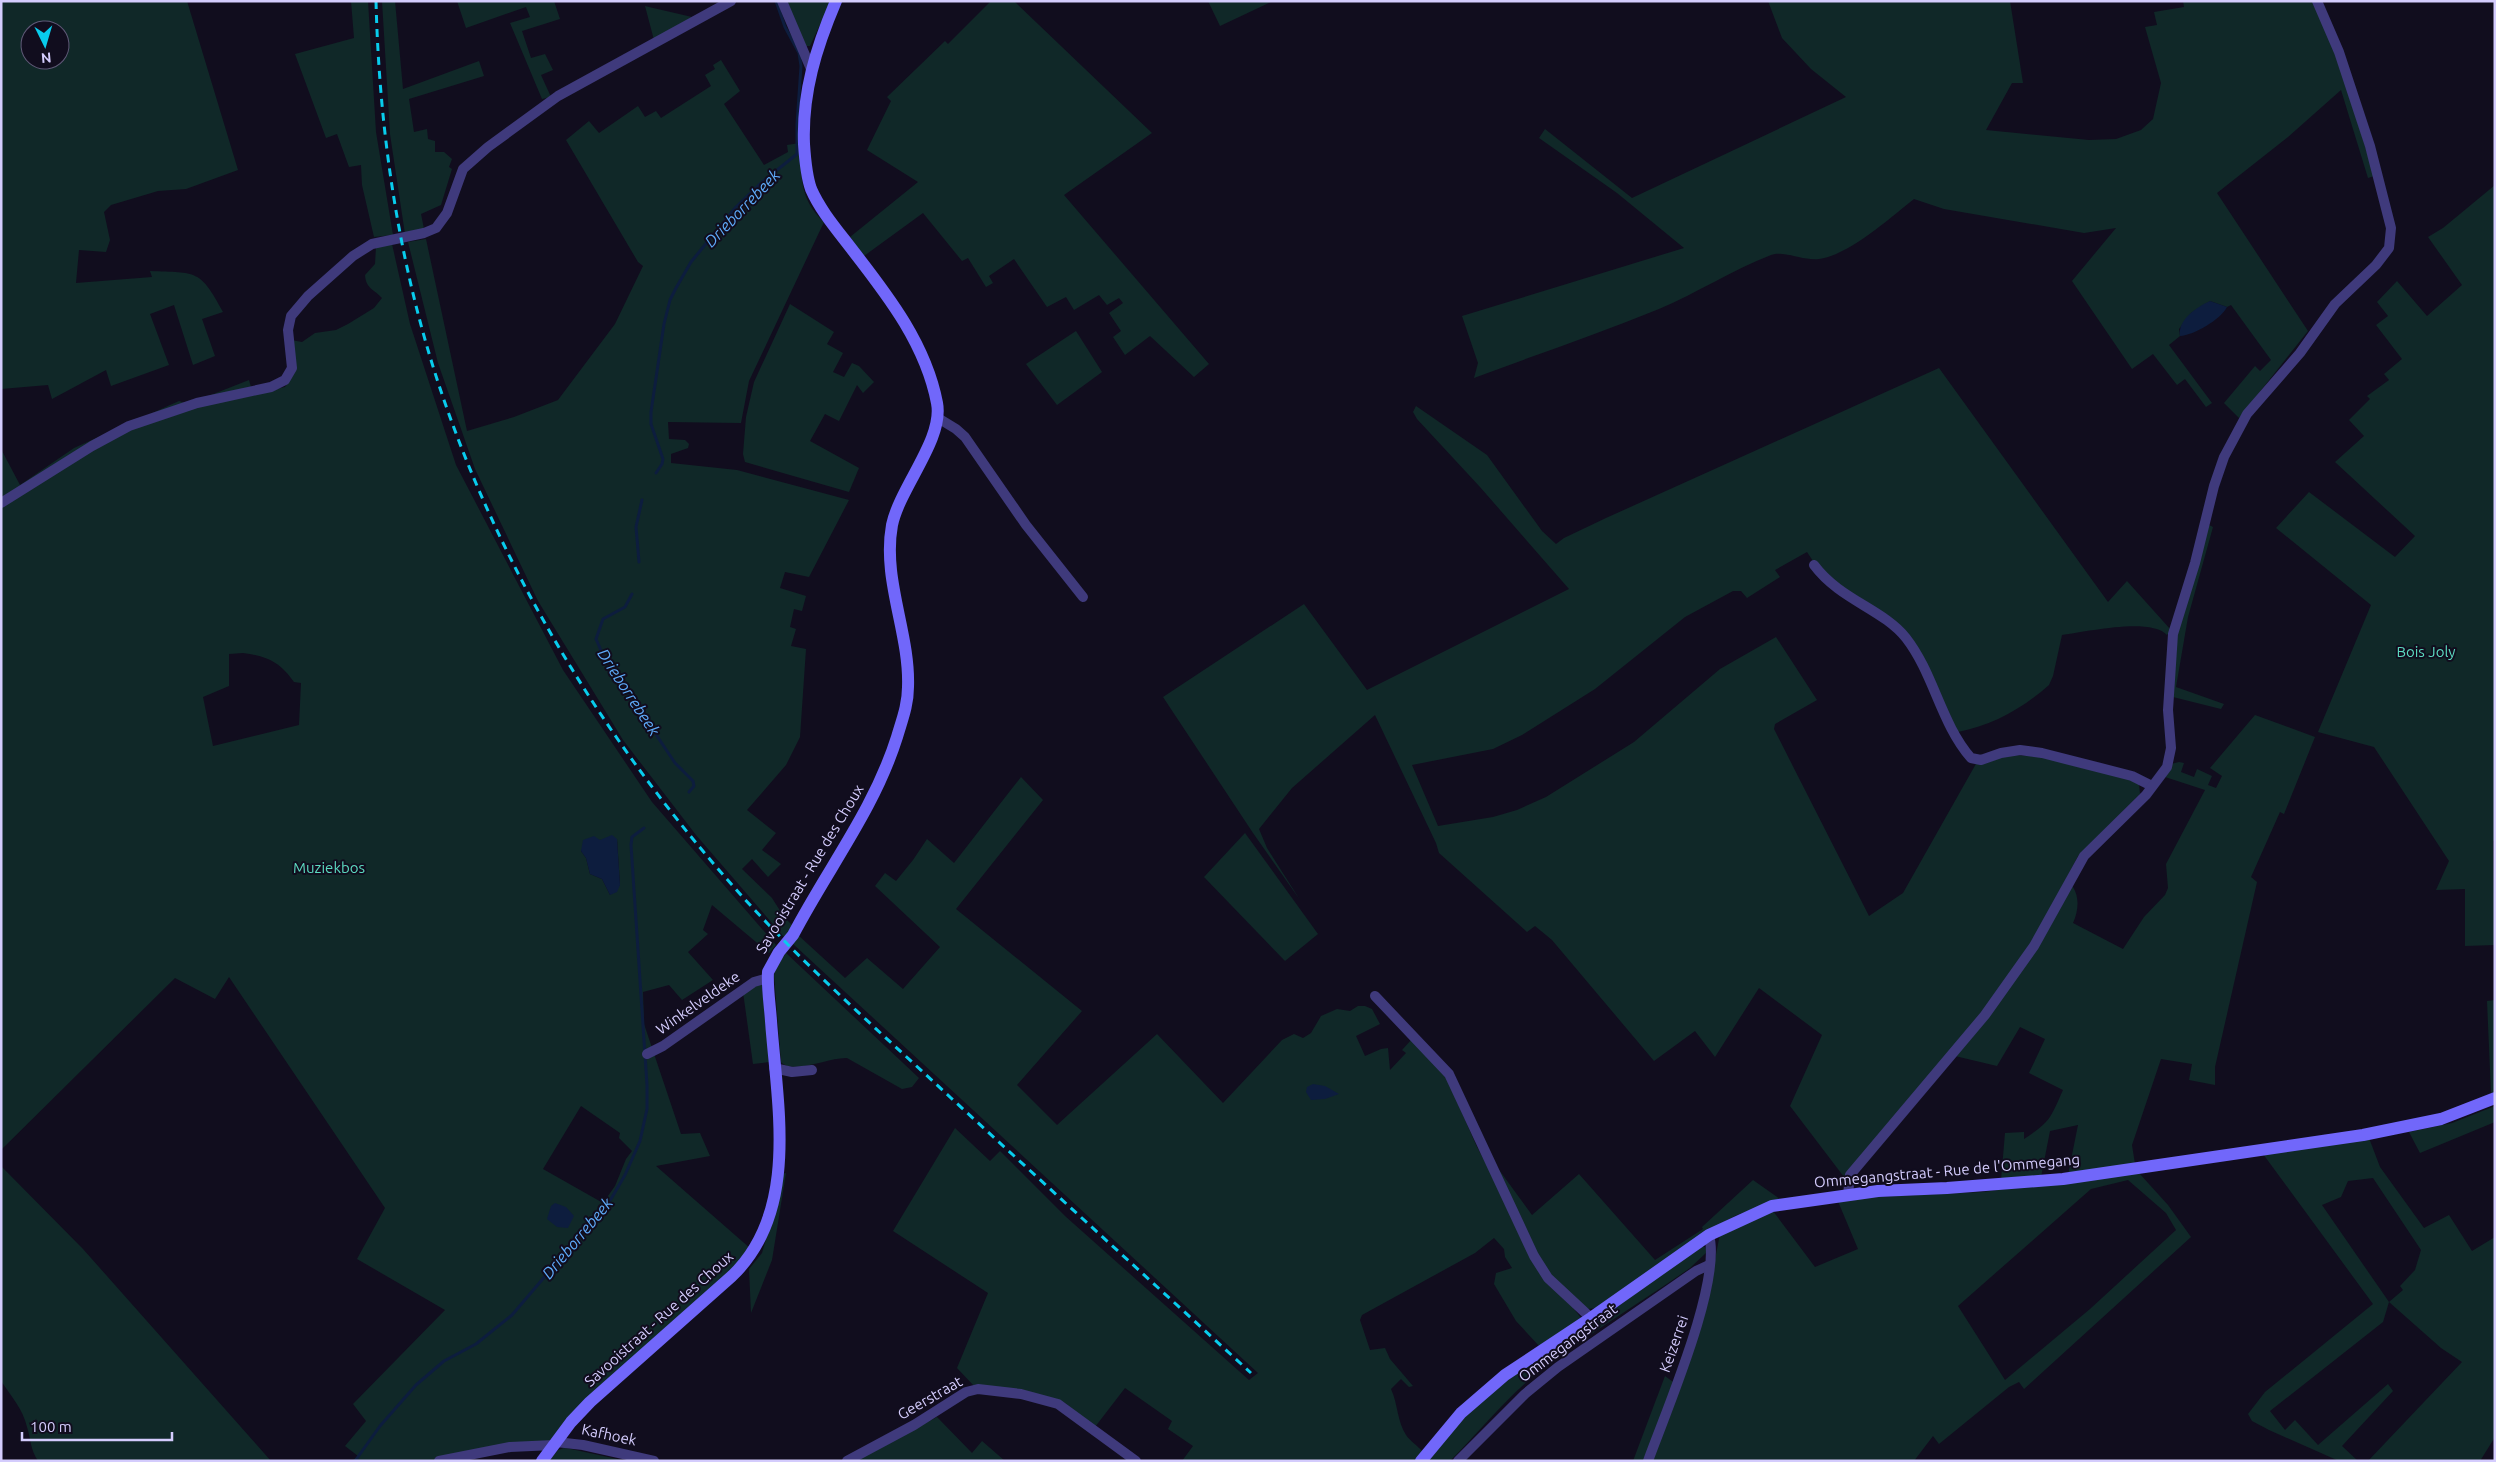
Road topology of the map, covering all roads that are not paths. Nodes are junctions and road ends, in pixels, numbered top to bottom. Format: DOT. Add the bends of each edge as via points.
graph roads {
  1 [pos="731,1"];
  2 [pos="782,1"];
  3 [pos="836,1"];
  4 [pos="2317,1"];
  5 [pos="810,69"];
  6 [pos="938,418"];
  7 [pos="1,502"];
  8 [pos="1814,565"];
  9 [pos="1083,597"];
  10 [pos="2152,786"];
  11 [pos="768,978"];
  12 [pos="1374,996"];
  13 [pos="647,1054"];
  14 [pos="774,1068"];
  15 [pos="812,1070"];
  16 [pos="2495,1098"];
  17 [pos="1848,1194"];
  18 [pos="1709,1235"];
  19 [pos="1709,1265"];
  20 [pos="1591,1318"];
  21 [pos="555,1443"];
  22 [pos="439,1461"];
  23 [pos="542,1461"];
  24 [pos="654,1461"];
  25 [pos="847,1461"];
  26 [pos="1136,1461"];
  27 [pos="1421,1461"];
  28 [pos="1458,1461"];
  29 [pos="1648,1461"];
  1 -- 7 [label="street" via="558,96 495,142 463,169 447,213 436,228 372,244 353,256 291,316 288,330 292,368 285,380 271,387 197,403 129,426"];
  2 -- 5 [label="street, Savooistraat - Rue des Choux"];
  3 -- 5 [label="main road, Savooistraat - Rue des Choux"];
  4 -- 10 [label="street" via="2362,116 2391,228 2391,241 2383,258 2335,304 2300,353 2247,414 2224,457 2173,634 2168,710 2170,753 2167,767"];
  5 -- 6 [label="main road, Savooistraat - Rue des Choux" via="803,130 808,179 828,218 889,297 919,349 936,399"];
  6 -- 9 [label="street" via="965,437 1026,525"];
  6 -- 11 [label="main road, Savooistraat - Rue des Choux" via="898,504 892,527 891,563 909,685 907,706 868,808 793,935 770,966"];
  8 -- 10 [label="street" via="1823,578 1842,593 1905,636 1919,657 1955,735 1972,758 1981,760 2020,750 2042,752 2132,776"];
  10 -- 17 [label="street" via="2084,856 2021,965 1973,1031 1850,1175"];
  11 -- 13 [label="street, Winkelveldeke" via="754,982"];
  11 -- 14 [label="main road, Savooistraat - Rue des Choux"];
  12 -- 20 [label="street" via="1449,1074 1534,1256 1548,1278"];
  14 -- 15 [label="street" via="792,1072"];
  14 -- 21 [label="main road, Savooistraat - Rue des Choux" via="779,1168 772,1209 753,1254 590,1402"];
  16 -- 17 [label="main road, Ommegangstraat - Rue de l'Ommegang" via="2426,1123 2357,1136 2063,1179"];
  17 -- 18 [label="main road, Ommegangstraat - Rue de l'Ommegang" via="1772,1206"];
  18 -- 19 [label="street, Keizerrei" via="1712,1249"];
  18 -- 20 [label="main road, Ommegangstraat - Rue de l'Ommegang"];
  19 -- 28 [label="street, Ommegangstraat" via="1558,1367 1525,1394"];
  19 -- 29 [label="street, Keizerrei" via="1701,1314"];
  20 -- 27 [label="main road, Ommegangstraat - Rue de l'Ommegang" via="1479,1395"];
  21 -- 22 [label="street" via="510,1447"];
  21 -- 23 [label="main road, Savooistraat - Rue des Choux"];
  21 -- 24 [label="street, Kafhoek" via="583,1445"];
  25 -- 26 [label="street, Geerstraat" via="914,1426 966,1392 978,1389 1058,1404"];
}
